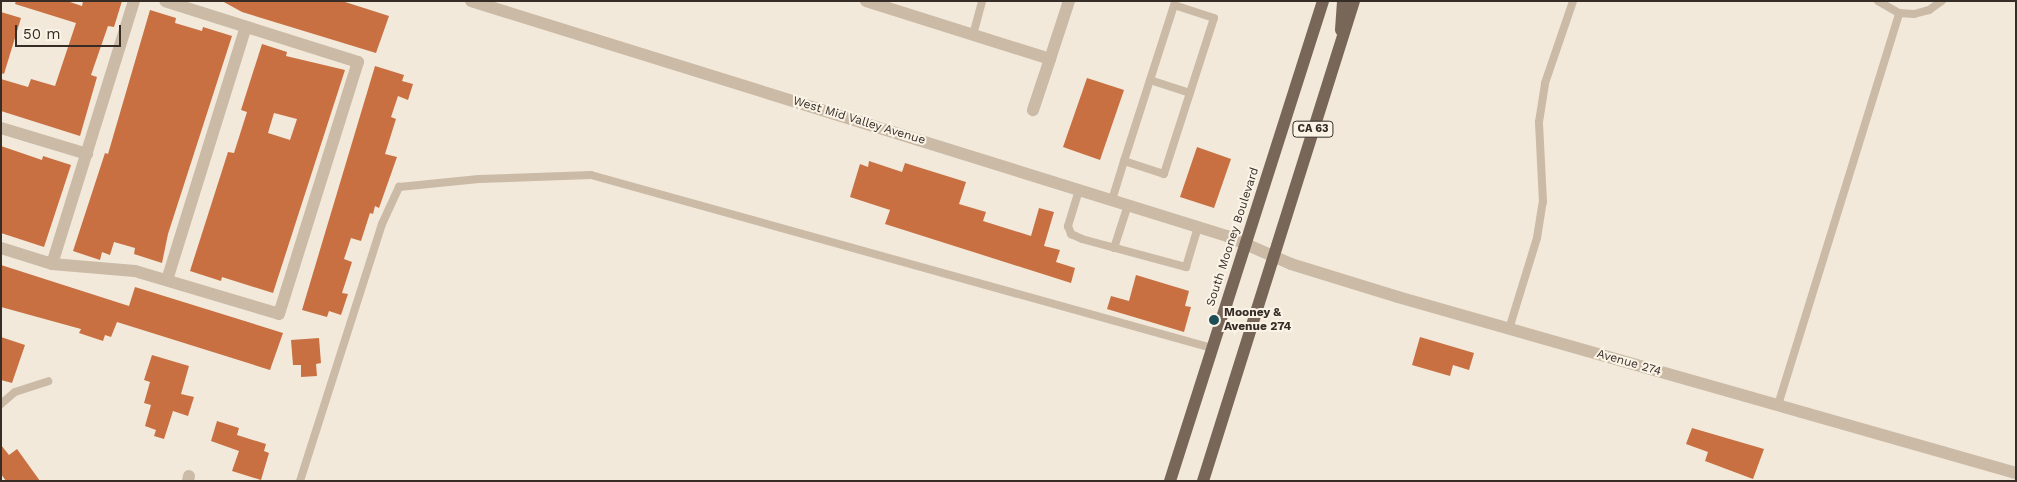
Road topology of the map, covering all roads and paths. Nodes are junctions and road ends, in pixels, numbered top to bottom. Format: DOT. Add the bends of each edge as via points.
graph roads {
  1 [pos="134,1"];
  2 [pos="165,1"];
  3 [pos="471,1"];
  4 [pos="867,1"];
  5 [pos="982,1"];
  6 [pos="1069,1"];
  7 [pos="1322,1"];
  8 [pos="1343,1"];
  9 [pos="1354,1"];
  10 [pos="1573,1"];
  11 [pos="1878,1"];
  12 [pos="1942,1"];
  13 [pos="1899,13"];
  14 [pos="246,27"];
  15 [pos="973,34"];
  16 [pos="1341,40"];
  17 [pos="1050,59"];
  18 [pos="1150,80"];
  19 [pos="1190,93"];
  20 [pos="1033,110"];
  21 [pos="1,128"];
  22 [pos="87,154"];
  23 [pos="1124,161"];
  24 [pos="1079,190"];
  25 [pos="1112,200"];
  26 [pos="1128,204"];
  27 [pos="1198,226"];
  28 [pos="1246,244"];
  29 [pos="1,248"];
  30 [pos="1114,248"];
  31 [pos="1273,256"];
  32 [pos="52,264"];
  33 [pos="167,280"];
  34 [pos="1509,329"];
  35 [pos="1212,348"];
  36 [pos="48,381"];
  37 [pos="1,404"];
  38 [pos="1778,406"];
  39 [pos="2016,473"];
  40 [pos="300,481"];
  41 [pos="1170,481"];
  42 [pos="1203,481"];
  1 -- 22 [label="street"];
  2 -- 14 [label="street"];
  3 -- 24 [label="street, West Mid Valley Avenue"];
  4 -- 15 [label="street"];
  5 -- 15 [label="lane"];
  6 -- 17 [label="street"];
  7 -- 28 [label="main road, South Mooney Boulevard / CA 63"];
  8 -- 16 [label="main road"];
  9 -- 16 [label="main road, CA 63"];
  10 -- 34 [label="lane" via="1545,83 1539,122 1543,202 1537,238"];
  11 -- 13 [label="lane"];
  12 -- 13 [label="lane" via="1914,14"];
  13 -- 38 [label="lane"];
  14 -- 33 [label="street"];
  14 -- 33 [label="street" via="358,62 279,314"];
  15 -- 17 [label="street"];
  16 -- 31 [label="main road, CA 63"];
  17 -- 20 [label="street"];
  18 -- 19 [label="lane"];
  18 -- 19 [label="lane" via="1174,5 1214,18"];
  18 -- 23 [label="lane"];
  19 -- 23 [label="lane" via="1164,174"];
  21 -- 22 [label="street"];
  22 -- 32 [label="street"];
  23 -- 25 [label="lane"];
  24 -- 25 [label="street, West Mid Valley Avenue"];
  24 -- 30 [label="lane" via="1068,230 1071,234"];
  25 -- 26 [label="street, West Mid Valley Avenue"];
  26 -- 27 [label="street, West Mid Valley Avenue"];
  26 -- 30 [label="lane"];
  27 -- 28 [label="street, West Mid Valley Avenue"];
  27 -- 30 [label="lane" via="1186,267"];
  28 -- 31 [label="street, Avenue 274"];
  28 -- 35 [label="main road, South Mooney Boulevard / CA 63"];
  29 -- 32 [label="street"];
  31 -- 34 [label="street, Avenue 274"];
  31 -- 42 [label="main road, CA 63"];
  32 -- 33 [label="street" via="135,271"];
  34 -- 38 [label="street, Avenue 274"];
  35 -- 40 [label="lane" via="591,174 480,179 399,187 382,224"];
  35 -- 41 [label="main road, South Mooney Boulevard / CA 63"];
  36 -- 37 [label="lane" via="15,392"];
  38 -- 39 [label="street, Avenue 274"];
}
